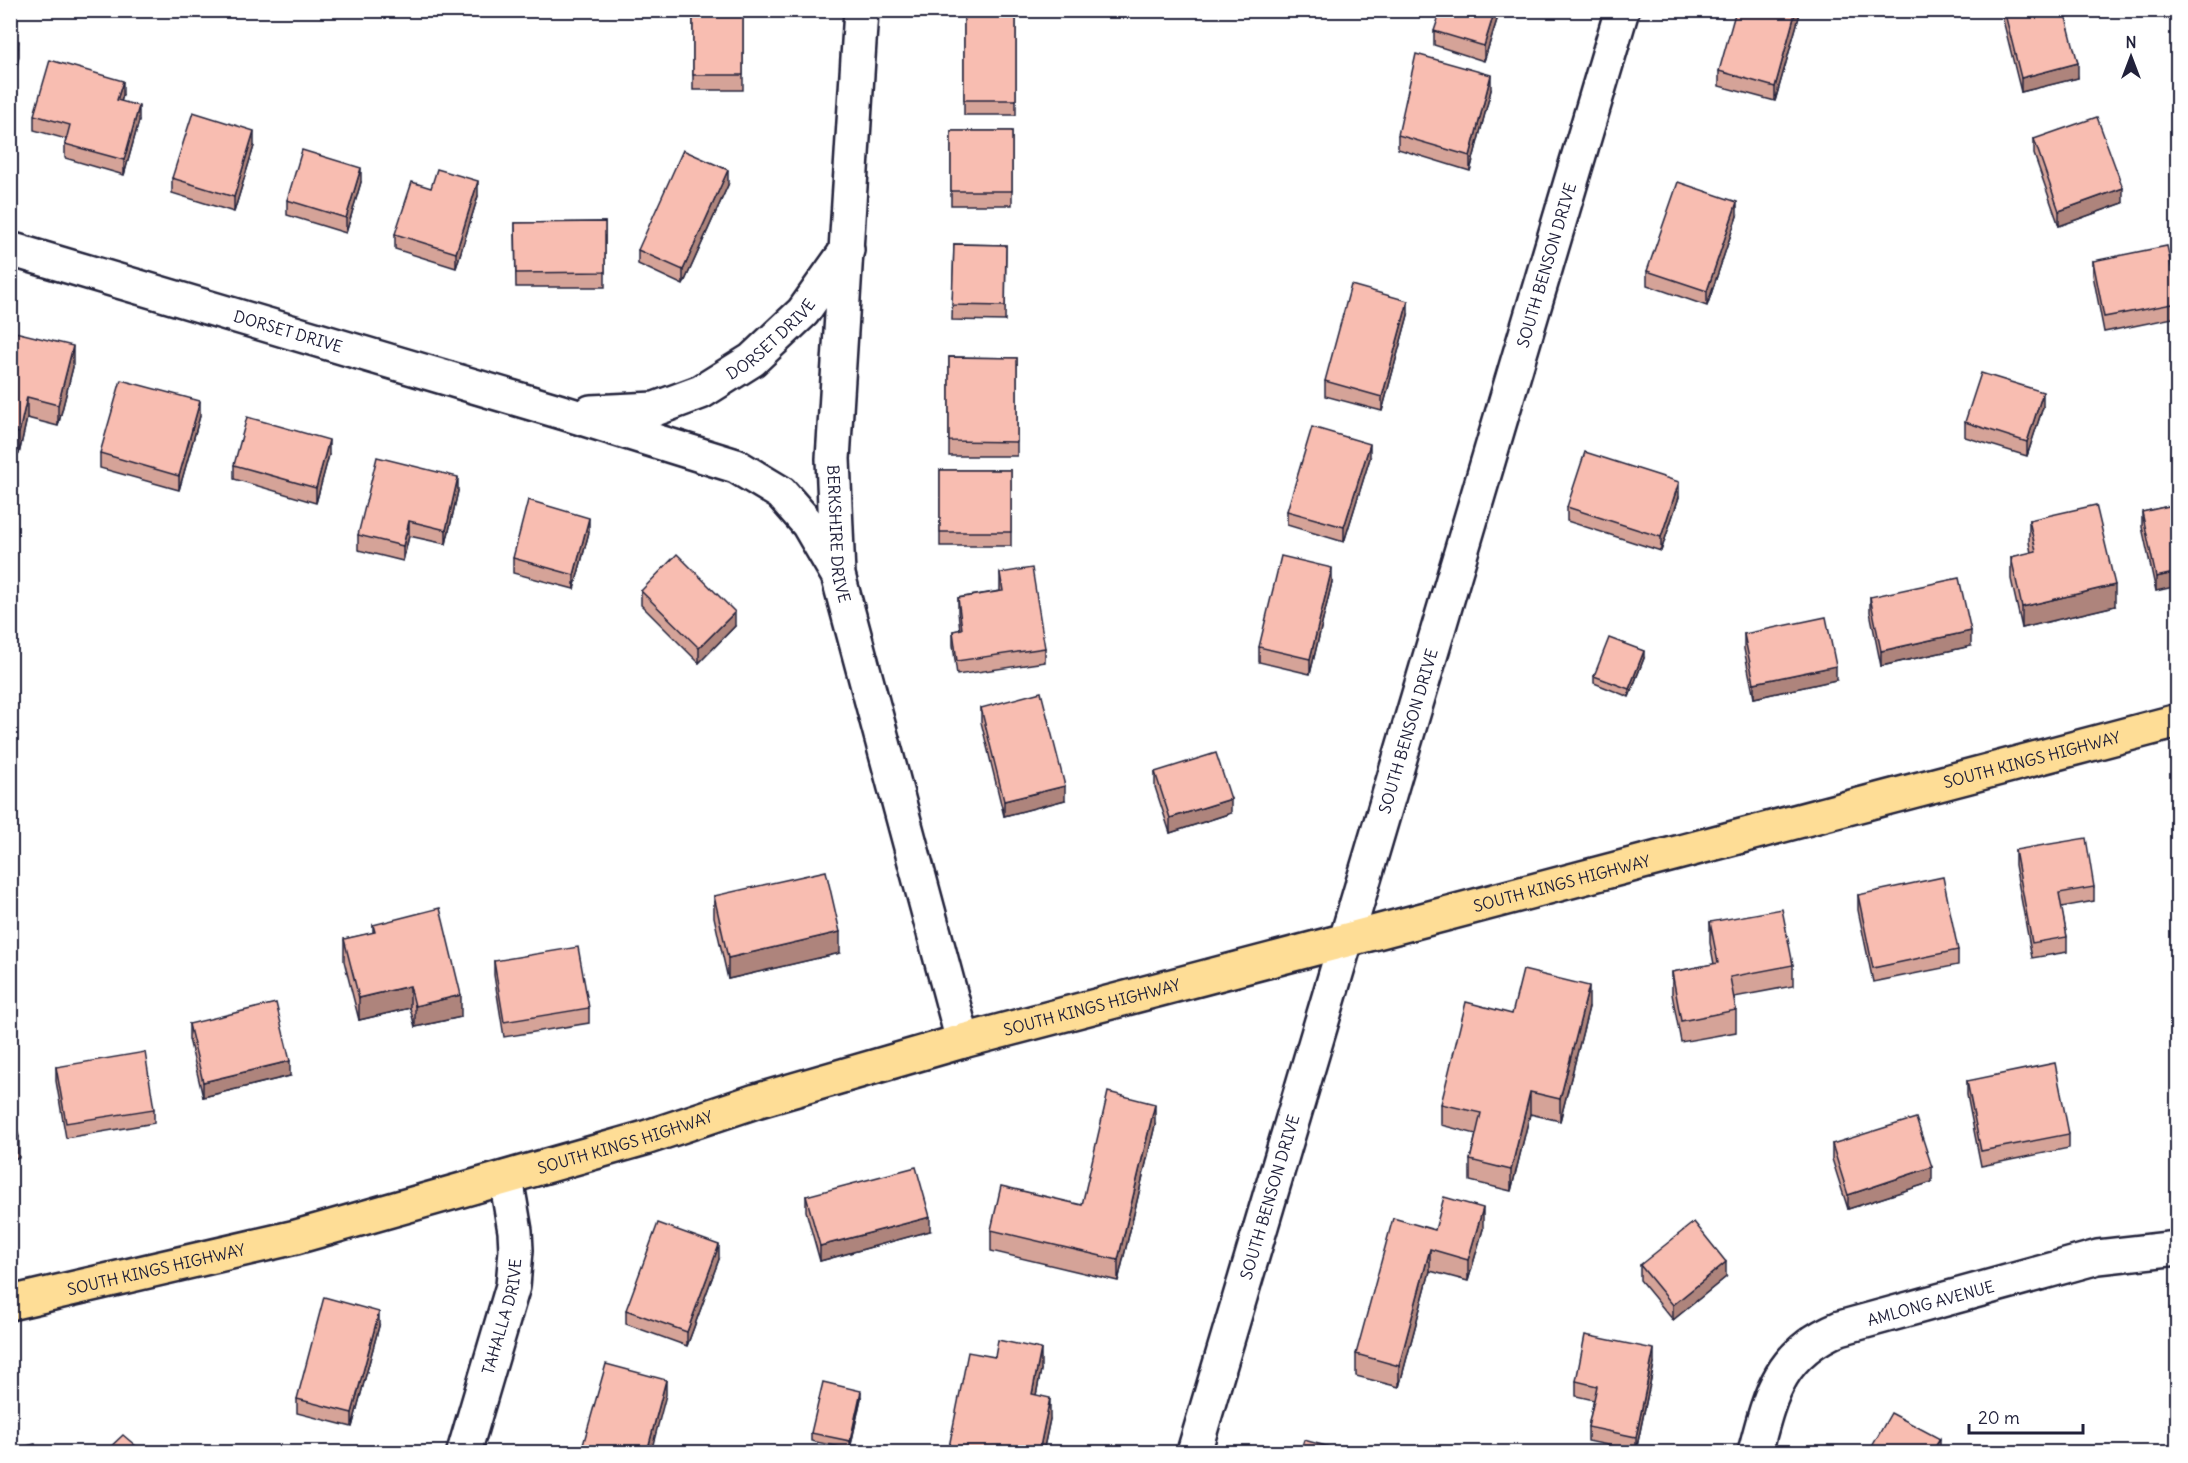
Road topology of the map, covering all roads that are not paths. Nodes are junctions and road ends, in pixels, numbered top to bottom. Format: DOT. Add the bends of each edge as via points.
graph roads {
  1 [pos="861,10"];
  2 [pos="1622,10"];
  3 [pos="10,249"];
  4 [pos="847,250"];
  5 [pos="565,413"];
  6 [pos="838,575"];
  7 [pos="2178,721"];
  8 [pos="1348,939"];
  9 [pos="963,1041"];
  10 [pos="506,1178"];
  11 [pos="2178,1248"];
  12 [pos="10,1304"];
  13 [pos="464,1452"];
  14 [pos="1194,1452"];
  15 [pos="1755,1452"];
  1 -- 4 [label="street, BERKSHIRE DRIVE"];
  2 -- 8 [label="street, SOUTH BENSON DRIVE"];
  3 -- 5 [label="street, DORSET DRIVE"];
  4 -- 5 [label="street, DORSET DRIVE" via="803,312 752,360 701,392 655,410"];
  4 -- 6 [label="street, BERKSHIRE DRIVE" via="833,459"];
  5 -- 6 [label="street, DORSET DRIVE" via="736,466 782,493 808,525"];
  6 -- 9 [label="street, BERKSHIRE DRIVE"];
  7 -- 8 [label="main road, SOUTH KINGS HIGHWAY"];
  8 -- 9 [label="main road, SOUTH KINGS HIGHWAY"];
  8 -- 14 [label="street, SOUTH BENSON DRIVE"];
  9 -- 10 [label="main road, SOUTH KINGS HIGHWAY"];
  10 -- 12 [label="main road, SOUTH KINGS HIGHWAY" via="296,1236"];
  10 -- 13 [label="street, TAHALLA DRIVE" via="515,1231 513,1286"];
  11 -- 15 [label="street, AMLONG AVENUE" via="2098,1257 1827,1333 1800,1352 1779,1378 1768,1402"];
}
